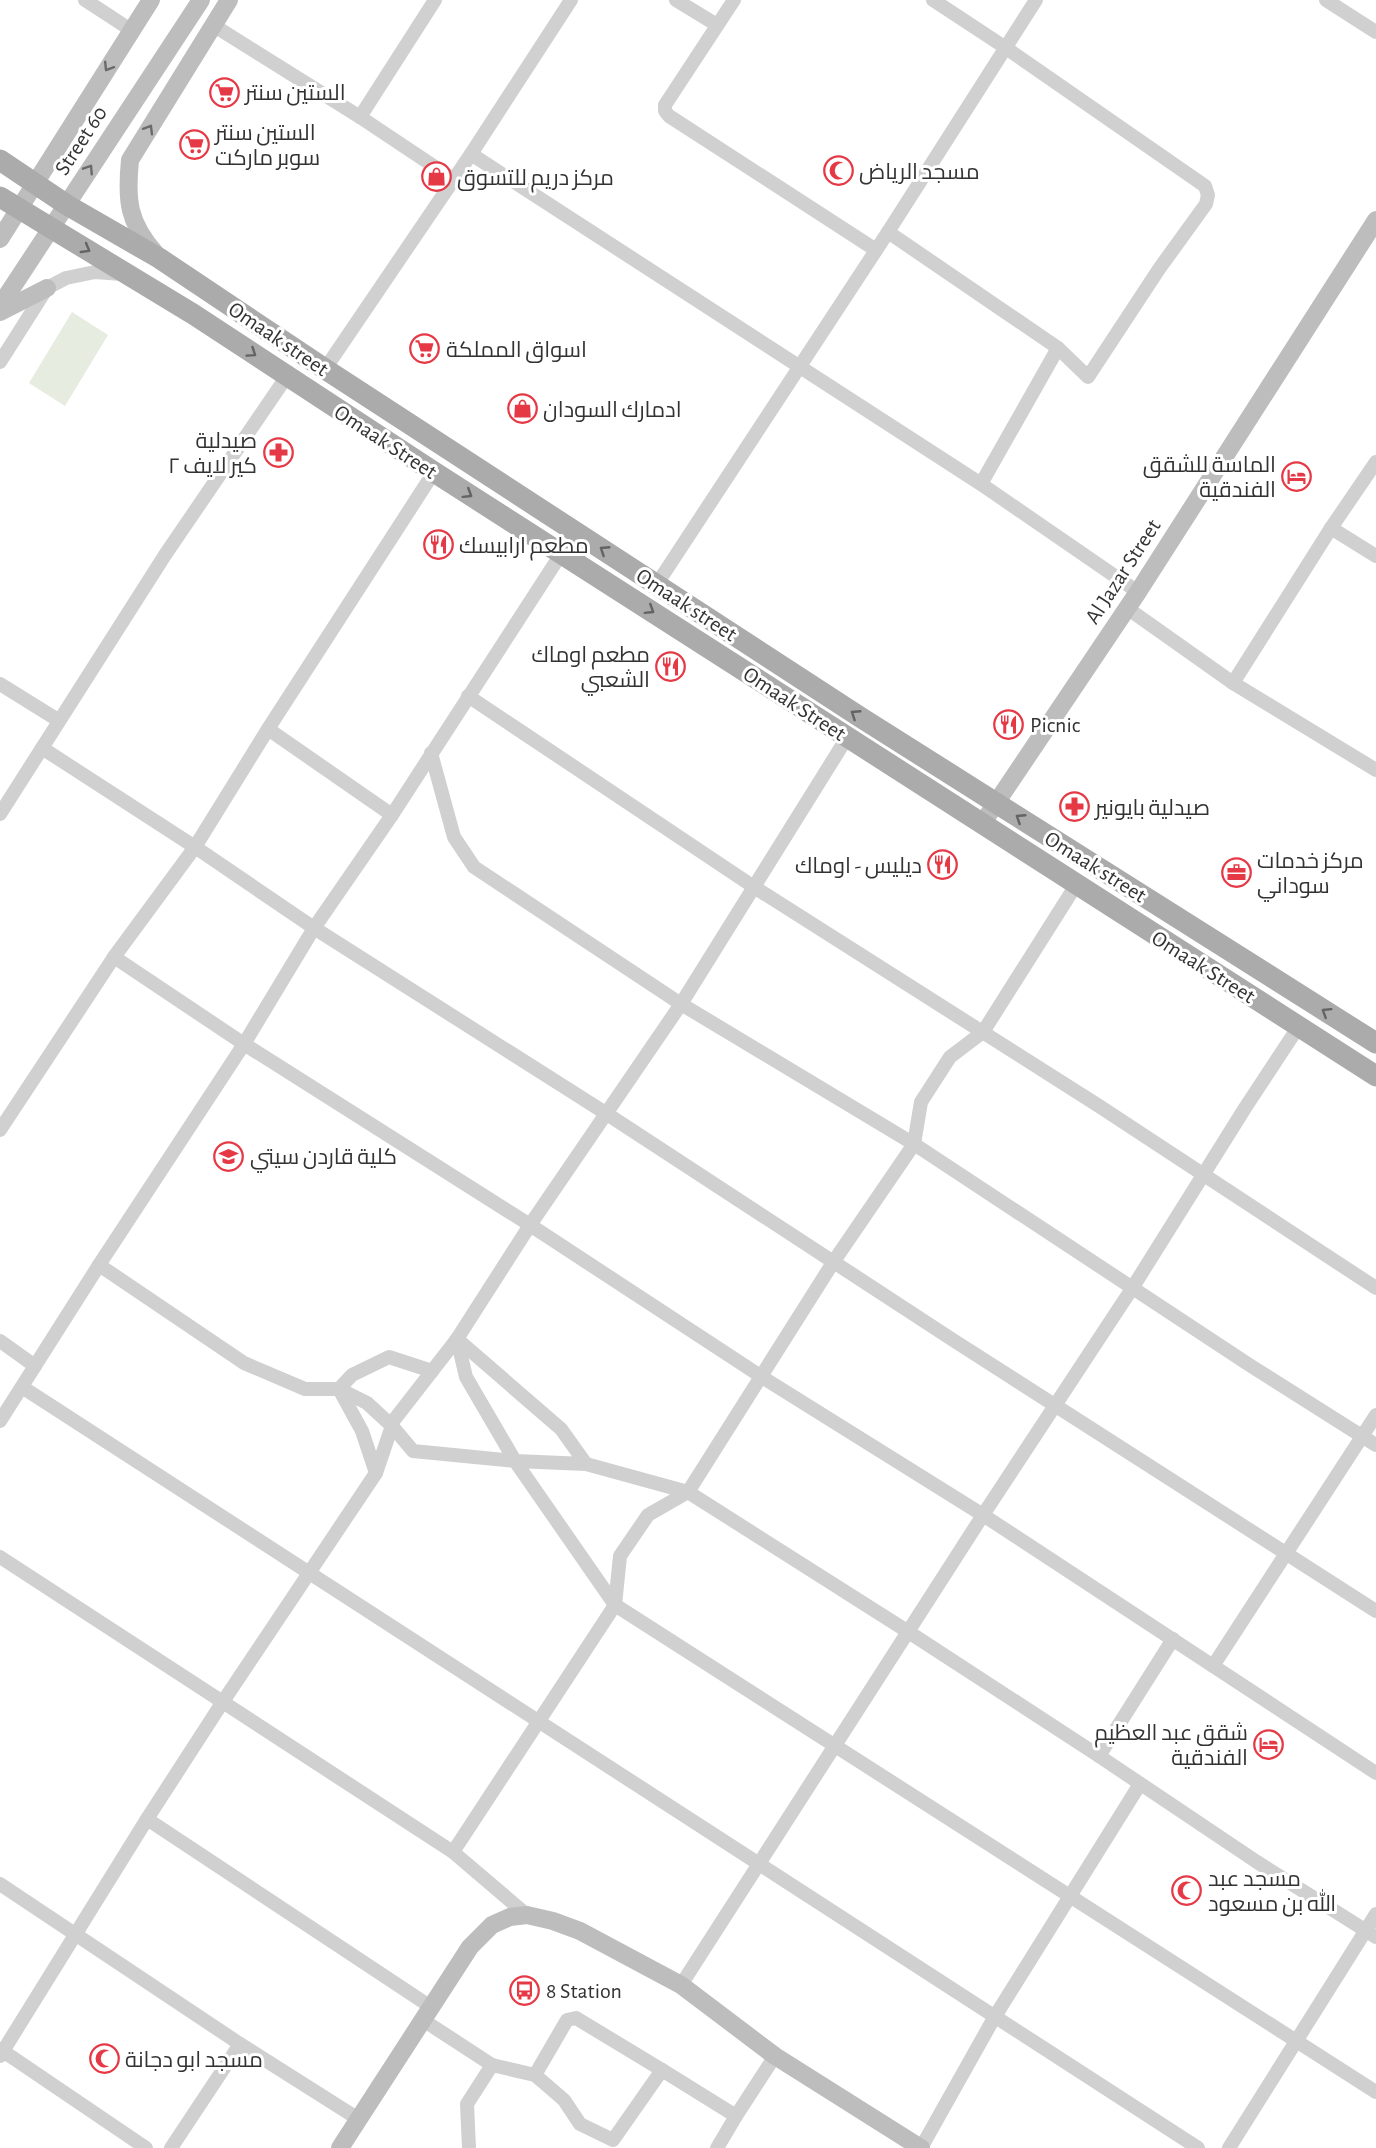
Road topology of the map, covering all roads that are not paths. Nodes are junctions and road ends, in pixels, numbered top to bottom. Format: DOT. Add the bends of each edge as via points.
graph roads {
  1 [pos="84,0"];
  2 [pos="151,0"];
  3 [pos="201,0"];
  4 [pos="229,0"];
  5 [pos="435,0"];
  6 [pos="571,0"];
  7 [pos="676,0"];
  8 [pos="734,0"];
  9 [pos="933,0"];
  10 [pos="1036,0"];
  11 [pos="1326,0"];
  12 [pos="213,25"];
  13 [pos="717,25"];
  14 [pos="131,30"];
  15 [pos="1376,32"];
  16 [pos="1006,48"];
  17 [pos="135,99"];
  18 [pos="360,117"];
  19 [pos="471,154"];
  20 [pos="0,160"];
  21 [pos="130,160"];
  22 [pos="453,179"];
  23 [pos="34,182"];
  24 [pos="0,197"];
  25 [pos="67,205"];
  26 [pos="18,208"];
  27 [pos="1376,220"];
  28 [pos="50,228"];
  29 [pos="888,232"];
  30 [pos="0,239"];
  31 [pos="876,250"];
  32 [pos="159,258"];
  33 [pos="130,275"];
  34 [pos="47,288"];
  35 [pos="0,306"];
  36 [pos="0,312"];
  37 [pos="1058,348"];
  38 [pos="0,362"];
  39 [pos="800,368"];
  40 [pos="325,369"];
  41 [pos="287,376"];
  42 [pos="1376,462"];
  43 [pos="434,472"];
  44 [pos="981,483"];
  45 [pos="1331,528"];
  46 [pos="561,554"];
  47 [pos="1376,556"];
  48 [pos="657,584"];
  49 [pos="1138,592"];
  50 [pos="1127,608"];
  51 [pos="1233,683"];
  52 [pos="0,684"];
  53 [pos="468,696"];
  54 [pos="58,720"];
  55 [pos="268,729"];
  56 [pos="848,736"];
  57 [pos="42,748"];
  58 [pos="431,753"];
  59 [pos="1376,770"];
  60 [pos="996,802"];
  61 [pos="0,814"];
  62 [pos="392,815"];
  63 [pos="982,824"];
  64 [pos="195,847"];
  65 [pos="1076,885"];
  66 [pos="754,887"];
  67 [pos="314,928"];
  68 [pos="114,957"];
  69 [pos="681,1004"];
  70 [pos="1299,1026"];
  71 [pos="983,1032"];
  72 [pos="1376,1043"];
  73 [pos="244,1044"];
  74 [pos="1376,1076"];
  75 [pos="607,1114"];
  76 [pos="0,1130"];
  77 [pos="914,1144"];
  78 [pos="1204,1174"];
  79 [pos="530,1225"];
  80 [pos="834,1261"];
  81 [pos="99,1265"];
  82 [pos="1133,1287"];
  83 [pos="1376,1288"];
  84 [pos="457,1339"];
  85 [pos="0,1341"];
  86 [pos="35,1366"];
  87 [pos="432,1371"];
  88 [pos="762,1377"];
  89 [pos="22,1387"];
  90 [pos="339,1389"];
  91 [pos="1055,1405"];
  92 [pos="1376,1415"];
  93 [pos="0,1421"];
  94 [pos="392,1426"];
  95 [pos="1362,1436"];
  96 [pos="1376,1445"];
  97 [pos="515,1461"];
  98 [pos="586,1464"];
  99 [pos="376,1473"];
  100 [pos="688,1492"];
  101 [pos="983,1515"];
  102 [pos="1287,1554"];
  103 [pos="0,1557"];
  104 [pos="308,1573"];
  105 [pos="615,1605"];
  106 [pos="1376,1611"];
  107 [pos="908,1631"];
  108 [pos="1173,1639"];
  109 [pos="1213,1666"];
  110 [pos="222,1703"];
  111 [pos="540,1720"];
  112 [pos="834,1747"];
  113 [pos="1099,1756"];
  114 [pos="1376,1773"];
  115 [pos="1140,1784"];
  116 [pos="147,1819"];
  117 [pos="453,1852"];
  118 [pos="760,1863"];
  119 [pos="0,1884"];
  120 [pos="1069,1897"];
  121 [pos="1376,1914"];
  122 [pos="527,1915"];
  123 [pos="1371,1934"];
  124 [pos="76,1935"];
  125 [pos="681,1985"];
  126 [pos="427,2014"];
  127 [pos="994,2018"];
  128 [pos="1296,2040"];
  129 [pos="240,2044"];
  130 [pos="1,2052"];
  131 [pos="775,2056"];
  132 [pos="492,2065"];
  133 [pos="662,2070"];
  134 [pos="535,2075"];
  135 [pos="1376,2092"];
  136 [pos="736,2116"];
  137 [pos="360,2120"];
  138 [pos="612,2144"];
  139 [pos="146,2148"];
  140 [pos="171,2148"];
  141 [pos="340,2148"];
  142 [pos="469,2148"];
  143 [pos="717,2148"];
  144 [pos="921,2148"];
  145 [pos="1198,2148"];
  146 [pos="1229,2148"];
  1 -- 14 [label="street"];
  2 -- 14 [label="street, Street 60"];
  3 -- 17 [label="street, Street 60"];
  4 -- 12 [label="street"];
  5 -- 18 [label="street"];
  6 -- 19 [label="street"];
  7 -- 13 [label="street"];
  8 -- 13 [label="street"];
  9 -- 16 [label="street"];
  10 -- 16 [label="street"];
  11 -- 15 [label="street"];
  12 -- 18 [label="street"];
  21 -- 12 [label="street, one-way"];
  13 -- 31 [label="street" via="665,105 665,111"];
  14 -- 23 [label="street, Street 60, one-way"];
  16 -- 29 [label="street"];
  16 -- 37 [label="street" via="1205,186 1208,195 1206,204 1088,377"];
  17 -- 21 [label="street"];
  25 -- 17 [label="street, Street 60, one-way"];
  18 -- 22 [label="street"];
  19 -- 22 [label="street"];
  19 -- 39 [label="street"];
  20 -- 23 [label="main road, Omaak street"];
  21 -- 32 [label="street" via="128,204 136,226"];
  22 -- 40 [label="street"];
  23 -- 25 [label="main road, Omaak street"];
  23 -- 26 [label="street, Street 60"];
  24 -- 26 [label="main road, Omaak Street"];
  25 -- 28 [label="street, Street 60"];
  25 -- 32 [label="main road, Omaak street"];
  26 -- 28 [label="main road, Omaak Street"];
  26 -- 30 [label="street, Street 60"];
  27 -- 49 [label="street, Al Jazar Street"];
  28 -- 33 [label="main road, Omaak Street, one-way"];
  28 -- 35 [label="street, Street 60"];
  29 -- 31 [label="street"];
  29 -- 37 [label="street"];
  31 -- 39 [label="street"];
  32 -- 40 [label="main road, Omaak street"];
  33 -- 34 [label="street" via="95,272 66,278"];
  33 -- 41 [label="main road, Omaak Street, one-way"];
  34 -- 36 [label="street"];
  34 -- 38 [label="street"];
  37 -- 44 [label="street"];
  39 -- 44 [label="street"];
  39 -- 48 [label="street"];
  48 -- 40 [label="main road, Omaak street, one-way"];
  41 -- 43 [label="main road, Omaak Street"];
  41 -- 54 [label="street"];
  42 -- 45 [label="street"];
  43 -- 46 [label="main road, Omaak Street, one-way"];
  43 -- 55 [label="street"];
  44 -- 49 [label="street"];
  45 -- 47 [label="street"];
  45 -- 51 [label="street"];
  46 -- 53 [label="street"];
  46 -- 56 [label="main road, Omaak Street, one-way"];
  60 -- 48 [label="main road, Omaak street, one-way"];
  49 -- 50 [label="street, Al Jazar Street"];
  50 -- 51 [label="street"];
  50 -- 60 [label="street, Al Jazar Street"];
  51 -- 59 [label="street"];
  52 -- 54 [label="street"];
  53 -- 58 [label="street"];
  53 -- 66 [label="street"];
  54 -- 57 [label="street"];
  55 -- 62 [label="street"];
  55 -- 64 [label="street"];
  56 -- 63 [label="main road, Omaak Street"];
  56 -- 66 [label="street"];
  57 -- 61 [label="street"];
  57 -- 64 [label="street"];
  58 -- 62 [label="street"];
  58 -- 69 [label="street" via="454,837 474,867"];
  60 -- 63 [label="street, Al Jazar Street"];
  72 -- 60 [label="main road, Omaak street, one-way"];
  62 -- 67 [label="street"];
  63 -- 65 [label="main road, Omaak Street"];
  64 -- 67 [label="street"];
  64 -- 68 [label="street"];
  65 -- 70 [label="main road, Omaak Street"];
  65 -- 71 [label="street"];
  66 -- 69 [label="street"];
  66 -- 71 [label="street"];
  67 -- 73 [label="street"];
  67 -- 75 [label="street"];
  68 -- 73 [label="street"];
  68 -- 76 [label="street"];
  69 -- 75 [label="street"];
  69 -- 77 [label="street"];
  70 -- 74 [label="main road, Omaak Street"];
  70 -- 78 [label="street"];
  71 -- 77 [label="street" via="950,1057 921,1101"];
  71 -- 78 [label="street"];
  73 -- 79 [label="street"];
  73 -- 81 [label="street"];
  75 -- 79 [label="street"];
  75 -- 80 [label="street"];
  77 -- 80 [label="street"];
  77 -- 82 [label="street"];
  78 -- 82 [label="street"];
  78 -- 83 [label="street"];
  79 -- 84 [label="street"];
  79 -- 88 [label="street"];
  80 -- 88 [label="street"];
  80 -- 91 [label="street"];
  81 -- 86 [label="street"];
  81 -- 90 [label="street" via="243,1363 305,1389"];
  82 -- 91 [label="street"];
  82 -- 95 [label="street"];
  84 -- 87 [label="street"];
  84 -- 97 [label="street" via="466,1377"];
  84 -- 98 [label="street" via="561,1429"];
  85 -- 86 [label="street"];
  86 -- 89 [label="street"];
  87 -- 90 [label="street" via="389,1357 352,1375"];
  87 -- 94 [label="street"];
  88 -- 100 [label="street"];
  88 -- 101 [label="street"];
  89 -- 93 [label="street"];
  89 -- 104 [label="street"];
  90 -- 94 [label="street" via="367,1403"];
  90 -- 99 [label="street" via="362,1431"];
  91 -- 101 [label="street"];
  91 -- 102 [label="street"];
  92 -- 95 [label="street"];
  94 -- 97 [label="street" via="413,1451"];
  94 -- 99 [label="street"];
  95 -- 96 [label="street"];
  95 -- 102 [label="street"];
  97 -- 98 [label="street"];
  97 -- 105 [label="street"];
  98 -- 100 [label="street"];
  99 -- 104 [label="street"];
  100 -- 105 [label="street" via="648,1515 620,1556"];
  100 -- 107 [label="street"];
  101 -- 107 [label="street"];
  101 -- 108 [label="street"];
  102 -- 106 [label="street"];
  102 -- 109 [label="street"];
  103 -- 110 [label="street"];
  104 -- 110 [label="street"];
  104 -- 111 [label="street"];
  105 -- 111 [label="street"];
  105 -- 112 [label="street"];
  107 -- 112 [label="street"];
  107 -- 113 [label="street"];
  108 -- 109 [label="street"];
  108 -- 113 [label="street"];
  109 -- 114 [label="street"];
  110 -- 116 [label="street"];
  110 -- 117 [label="street"];
  111 -- 117 [label="street"];
  111 -- 118 [label="street"];
  112 -- 118 [label="street"];
  112 -- 120 [label="street"];
  113 -- 115 [label="street"];
  115 -- 120 [label="street"];
  115 -- 123 [label="street"];
  116 -- 124 [label="street"];
  116 -- 126 [label="street"];
  117 -- 122 [label="street"];
  118 -- 125 [label="street"];
  118 -- 127 [label="street"];
  119 -- 124 [label="street"];
  120 -- 127 [label="street"];
  120 -- 128 [label="street"];
  121 -- 123 [label="street"];
  122 -- 125 [label="street" via="580,1931"];
  122 -- 126 [label="street" via="500,1920 480,1936"];
  123 -- 128 [label="street"];
  124 -- 129 [label="street"];
  124 -- 130 [label="street"];
  125 -- 131 [label="street"];
  126 -- 132 [label="street"];
  126 -- 137 [label="street"];
  127 -- 144 [label="street"];
  127 -- 145 [label="street"];
  128 -- 135 [label="street"];
  128 -- 146 [label="street"];
  129 -- 137 [label="street"];
  129 -- 140 [label="street"];
  130 -- 139 [label="street"];
  131 -- 136 [label="street"];
  131 -- 144 [label="street"];
  132 -- 134 [label="street"];
  132 -- 142 [label="street" via="467,2104"];
  133 -- 134 [label="street" via="576,2018 567,2020"];
  133 -- 136 [label="street"];
  133 -- 138 [label="street"];
  134 -- 138 [label="street" via="564,2100 580,2124"];
  136 -- 143 [label="street"];
  137 -- 141 [label="street"];
}
